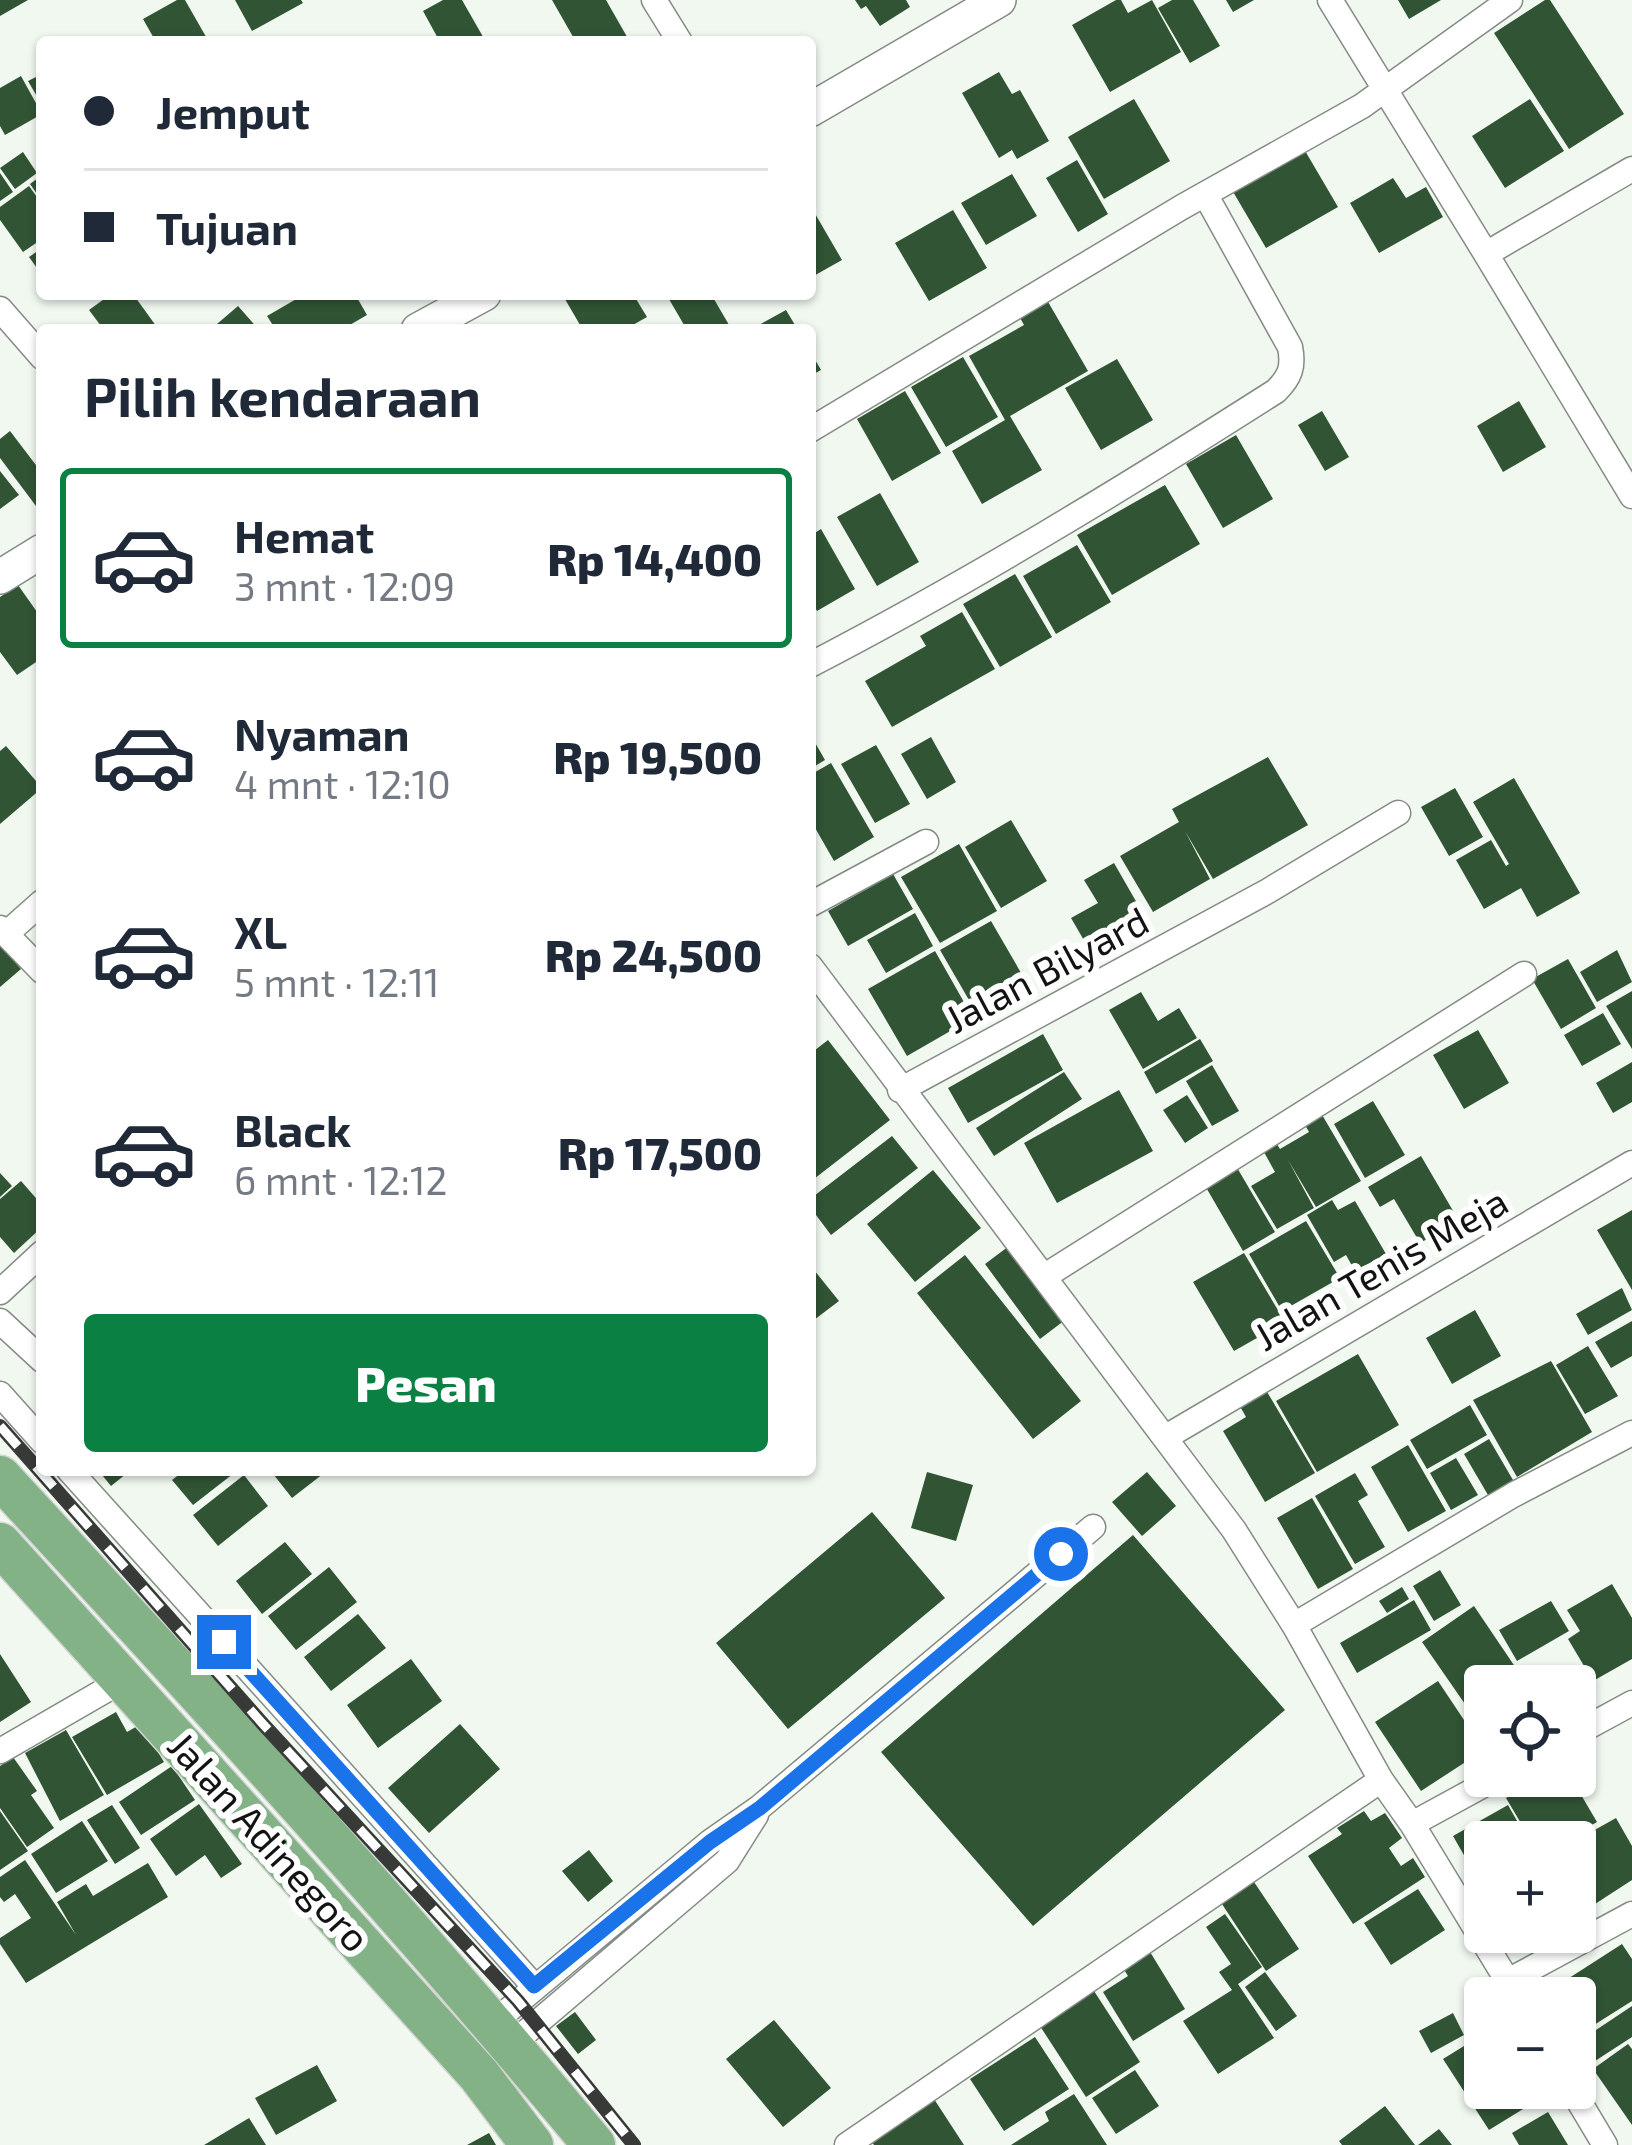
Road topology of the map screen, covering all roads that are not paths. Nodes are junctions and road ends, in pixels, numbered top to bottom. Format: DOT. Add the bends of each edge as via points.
graph roads {
  1 [pos="655,0"];
  2 [pos="1330,0"];
  3 [pos="1510,0"];
  4 [pos="977,5"];
  5 [pos="676,36"];
  6 [pos="1386,88"];
  7 [pos="816,106"];
  8 [pos="1632,169"];
  9 [pos="1205,194"];
  10 [pos="1486,254"];
  11 [pos="465,300"];
  12 [pos="0,309"];
  13 [pos="427,324"];
  14 [pos="36,350"];
  15 [pos="816,426"];
  16 [pos="1632,496"];
  17 [pos="36,555"];
  18 [pos="0,577"];
  19 [pos="816,662"];
  20 [pos="1398,813"];
  21 [pos="926,842"];
  22 [pos="816,900"];
  23 [pos="36,906"];
  24 [pos="3,931"];
  25 [pos="36,965"];
  26 [pos="816,974"];
  27 [pos="1524,974"];
  28 [pos="900,1090"];
  29 [pos="1632,1163"];
  30 [pos="36,1259"];
  31 [pos="1046,1276"];
  32 [pos="0,1292"];
  33 [pos="0,1321"];
  34 [pos="36,1354"];
  35 [pos="0,1394"];
  36 [pos="1632,1433"];
  37 [pos="36,1434"];
  38 [pos="1166,1437"];
  39 [pos="74,1476"];
  40 [pos="0,1477"];
  41 [pos="1093,1527"];
  42 [pos="0,1544"];
  43 [pos="1294,1625"];
  44 [pos="123,1680"];
  45 [pos="1632,1703"];
  46 [pos="1596,1723"];
  47 [pos="0,1751"];
  48 [pos="1381,1780"];
  49 [pos="1464,1796"];
  50 [pos="760,1808"];
  51 [pos="1412,1824"];
  52 [pos="1632,1914"];
  53 [pos="580,1948"];
  54 [pos="600,1970"];
  55 [pos="1505,1977"];
  56 [pos="1533,1977"];
  57 [pos="534,1986"];
  58 [pos="502,2034"];
  59 [pos="1584,2109"];
  60 [pos="532,2145"];
  61 [pos="594,2145"];
  62 [pos="848,2145"];
  63 [pos="1605,2145"];
  1 -- 5 [label="street"];
  2 -- 6 [label="street"];
  3 -- 6 [label="street"];
  4 -- 7 [label="street"];
  6 -- 9 [label="street"];
  6 -- 10 [label="street"];
  8 -- 10 [label="street"];
  9 -- 15 [label="street"];
  9 -- 19 [label="street" via="1290,347 1289,378 1174,456"];
  10 -- 16 [label="street"];
  11 -- 13 [label="street"];
  12 -- 14 [label="street"];
  17 -- 18 [label="street"];
  20 -- 28 [label="street, Jalan Bilyard"];
  21 -- 22 [label="street"];
  23 -- 24 [label="street"];
  24 -- 25 [label="street"];
  26 -- 28 [label="street"];
  27 -- 31 [label="street"];
  28 -- 31 [label="street"];
  29 -- 38 [label="street, Jalan Tenis Meja"];
  30 -- 32 [label="street"];
  31 -- 38 [label="street"];
  33 -- 34 [label="street"];
  35 -- 37 [label="street"];
  36 -- 43 [label="street"];
  38 -- 43 [label="street"];
  39 -- 57 [label="street"];
  40 -- 58 [label="highway"];
  41 -- 50 [label="street"];
  42 -- 44 [label="highway, Jalan Adinegoro"];
  43 -- 48 [label="street"];
  44 -- 47 [label="street"];
  44 -- 60 [label="highway, Jalan Adinegoro"];
  45 -- 46 [label="street"];
  48 -- 51 [label="street"];
  48 -- 62 [label="street"];
  49 -- 51 [label="street"];
  50 -- 53 [label="street"];
  50 -- 54 [label="street" via="727,1861"];
  51 -- 55 [label="street"];
  52 -- 56 [label="street"];
  53 -- 54 [label="street"];
  53 -- 57 [label="street"];
  54 -- 58 [label="street"];
  57 -- 58 [label="street"];
  58 -- 61 [label="highway"];
  59 -- 63 [label="street"];
}
